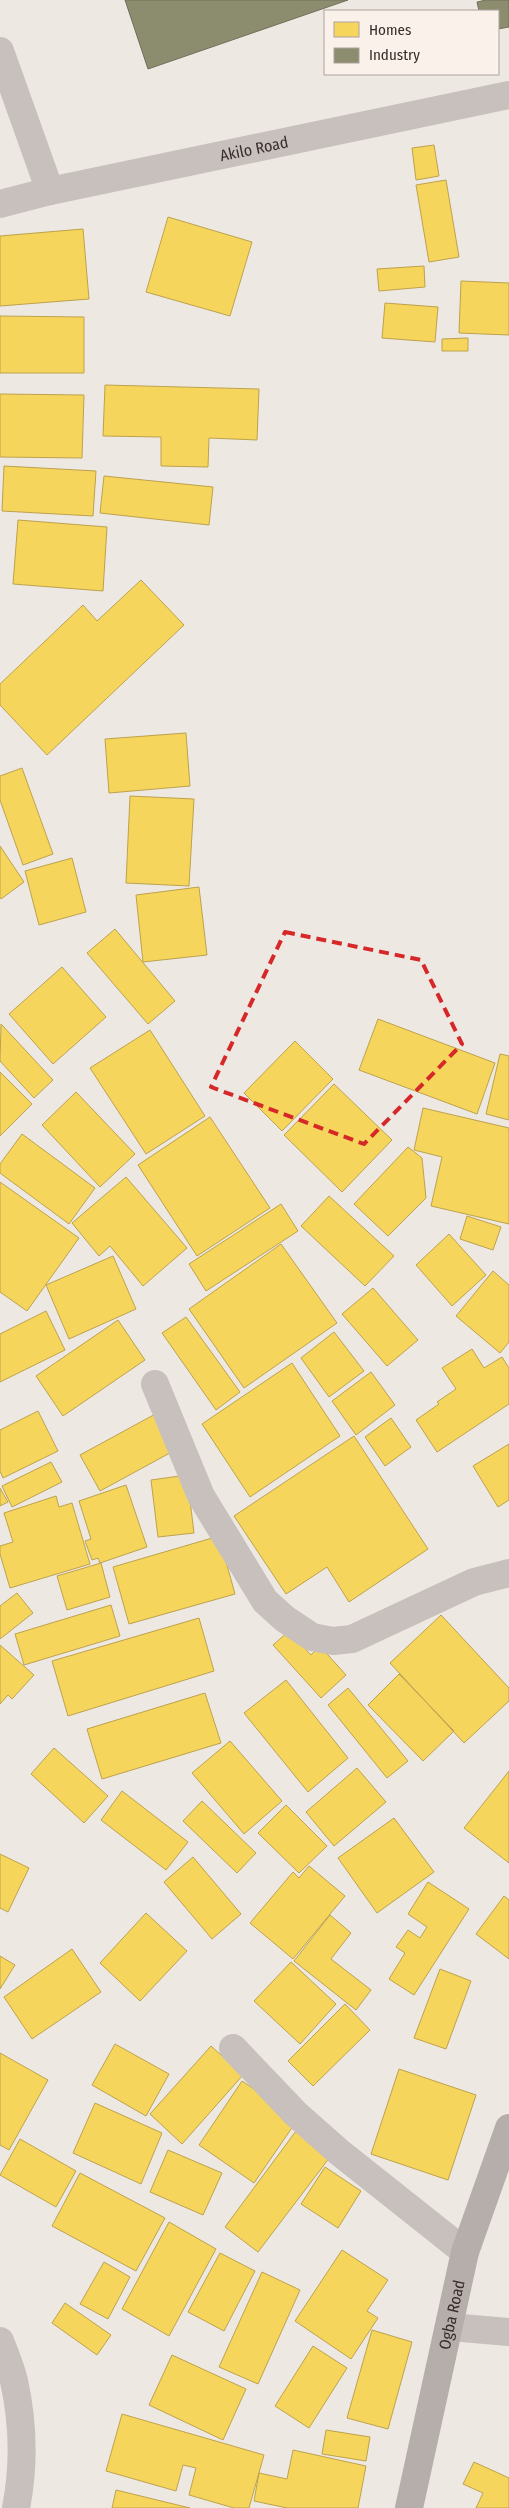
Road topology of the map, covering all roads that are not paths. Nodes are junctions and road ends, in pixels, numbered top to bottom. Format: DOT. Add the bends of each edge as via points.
graph roads {
  1 [pos="0,52"];
  2 [pos="509,95"];
  3 [pos="50,191"];
  4 [pos="0,204"];
  5 [pos="155,1384"];
  6 [pos="509,1573"];
  7 [pos="233,2048"];
  8 [pos="509,2128"];
  9 [pos="465,2252"];
  10 [pos="450,2327"];
  11 [pos="509,2332"];
  12 [pos="0,2341"];
  13 [pos="16,2508"];
  14 [pos="409,2508"];
  1 -- 3 [label="street"];
  2 -- 3 [label="street, Akilo Road"];
  3 -- 4 [label="street, Akilo Road"];
  5 -- 6 [label="street" via="200,1496 265,1601 312,1637 333,1641 352,1639 474,1582"];
  7 -- 9 [label="street" via="296,2114 339,2152"];
  8 -- 9 [label="main road, Ogba Road"];
  9 -- 10 [label="main road, Ogba Road"];
  10 -- 11 [label="street"];
  10 -- 14 [label="main road, Ogba Road"];
  12 -- 13 [label="street" via="14,2380 20,2421 21,2461"];
}
